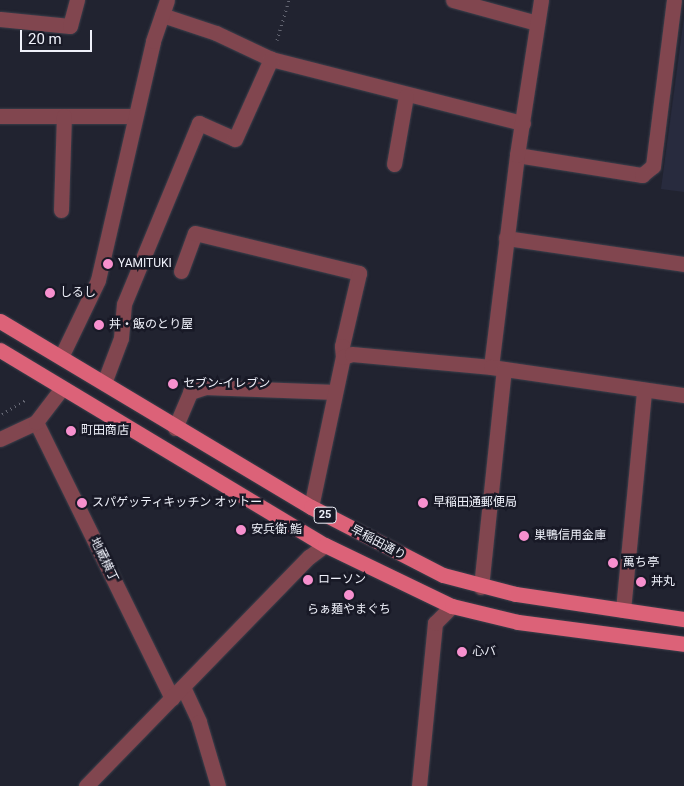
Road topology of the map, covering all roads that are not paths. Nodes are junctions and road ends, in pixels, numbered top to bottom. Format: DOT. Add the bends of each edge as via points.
graph roads {
  1 [pos="77,0"];
  2 [pos="167,0"];
  3 [pos="453,0"];
  4 [pos="541,0"];
  5 [pos="674,0"];
  6 [pos="162,15"];
  7 [pos="0,19"];
  8 [pos="537,23"];
  9 [pos="271,59"];
  10 [pos="406,96"];
  11 [pos="0,116"];
  12 [pos="64,116"];
  13 [pos="135,116"];
  14 [pos="523,124"];
  15 [pos="517,155"];
  16 [pos="394,164"];
  17 [pos="60,210"];
  18 [pos="506,238"];
  19 [pos="684,264"];
  20 [pos="182,271"];
  21 [pos="0,321"];
  22 [pos="0,350"];
  23 [pos="60,357"];
  24 [pos="343,358"];
  25 [pos="497,368"];
  26 [pos="104,383"];
  27 [pos="62,388"];
  28 [pos="644,390"];
  29 [pos="335,392"];
  30 [pos="684,395"];
  31 [pos="36,422"];
  32 [pos="175,428"];
  33 [pos="0,438"];
  34 [pos="311,507"];
  35 [pos="325,545"];
  36 [pos="481,587"];
  37 [pos="452,606"];
  38 [pos="623,610"];
  39 [pos="684,618"];
  40 [pos="684,644"];
  41 [pos="182,687"];
  42 [pos="172,698"];
  43 [pos="86,786"];
  44 [pos="218,786"];
  45 [pos="418,786"];
  1 -- 7 [label="street" via="70,26"];
  2 -- 6 [label="street"];
  3 -- 8 [label="street"];
  4 -- 8 [label="street"];
  5 -- 15 [label="street" via="653,166 642,175"];
  6 -- 9 [label="street" via="216,33"];
  6 -- 13 [label="street"];
  8 -- 14 [label="street"];
  9 -- 10 [label="street"];
  9 -- 26 [label="street" via="235,139 199,123 124,304 120,338"];
  10 -- 14 [label="street"];
  10 -- 16 [label="street"];
  11 -- 12 [label="street"];
  12 -- 13 [label="street"];
  12 -- 17 [label="street"];
  13 -- 23 [label="street" via="98,280"];
  14 -- 15 [label="street"];
  15 -- 18 [label="street"];
  18 -- 19 [label="street"];
  18 -- 25 [label="street"];
  20 -- 24 [label="street" via="195,233 359,273 342,346"];
  21 -- 23 [label="main road, 早稲田通り / 25"];
  22 -- 27 [label="main road, 早稲田通り / 25"];
  23 -- 26 [label="main road, 早稲田通り / 25"];
  24 -- 25 [label="street" via="352,354"];
  24 -- 29 [label="street"];
  25 -- 28 [label="street"];
  25 -- 36 [label="street"];
  26 -- 32 [label="main road, 早稲田通り / 25"];
  27 -- 31 [label="street"];
  27 -- 35 [label="main road, 早稲田通り / 25"];
  28 -- 30 [label="street"];
  28 -- 38 [label="street"];
  29 -- 32 [label="street" via="205,387 190,392"];
  29 -- 34 [label="street"];
  31 -- 33 [label="street"];
  31 -- 42 [label="street, 地蔵横丁"];
  32 -- 34 [label="main road, 早稲田通り / 25"];
  34 -- 36 [label="main road, 早稲田通り / 25" via="414,563"];
  35 -- 37 [label="main road, 早稲田通り / 25"];
  35 -- 41 [label="street" via="309,557"];
  36 -- 38 [label="main road, 早稲田通り / 25"];
  37 -- 40 [label="main road, 早稲田通り / 25" via="518,622"];
  37 -- 45 [label="street" via="435,623"];
  38 -- 39 [label="main road, 早稲田通り / 25"];
  41 -- 42 [label="street"];
  41 -- 44 [label="street" via="199,722"];
  42 -- 43 [label="street"];
}
